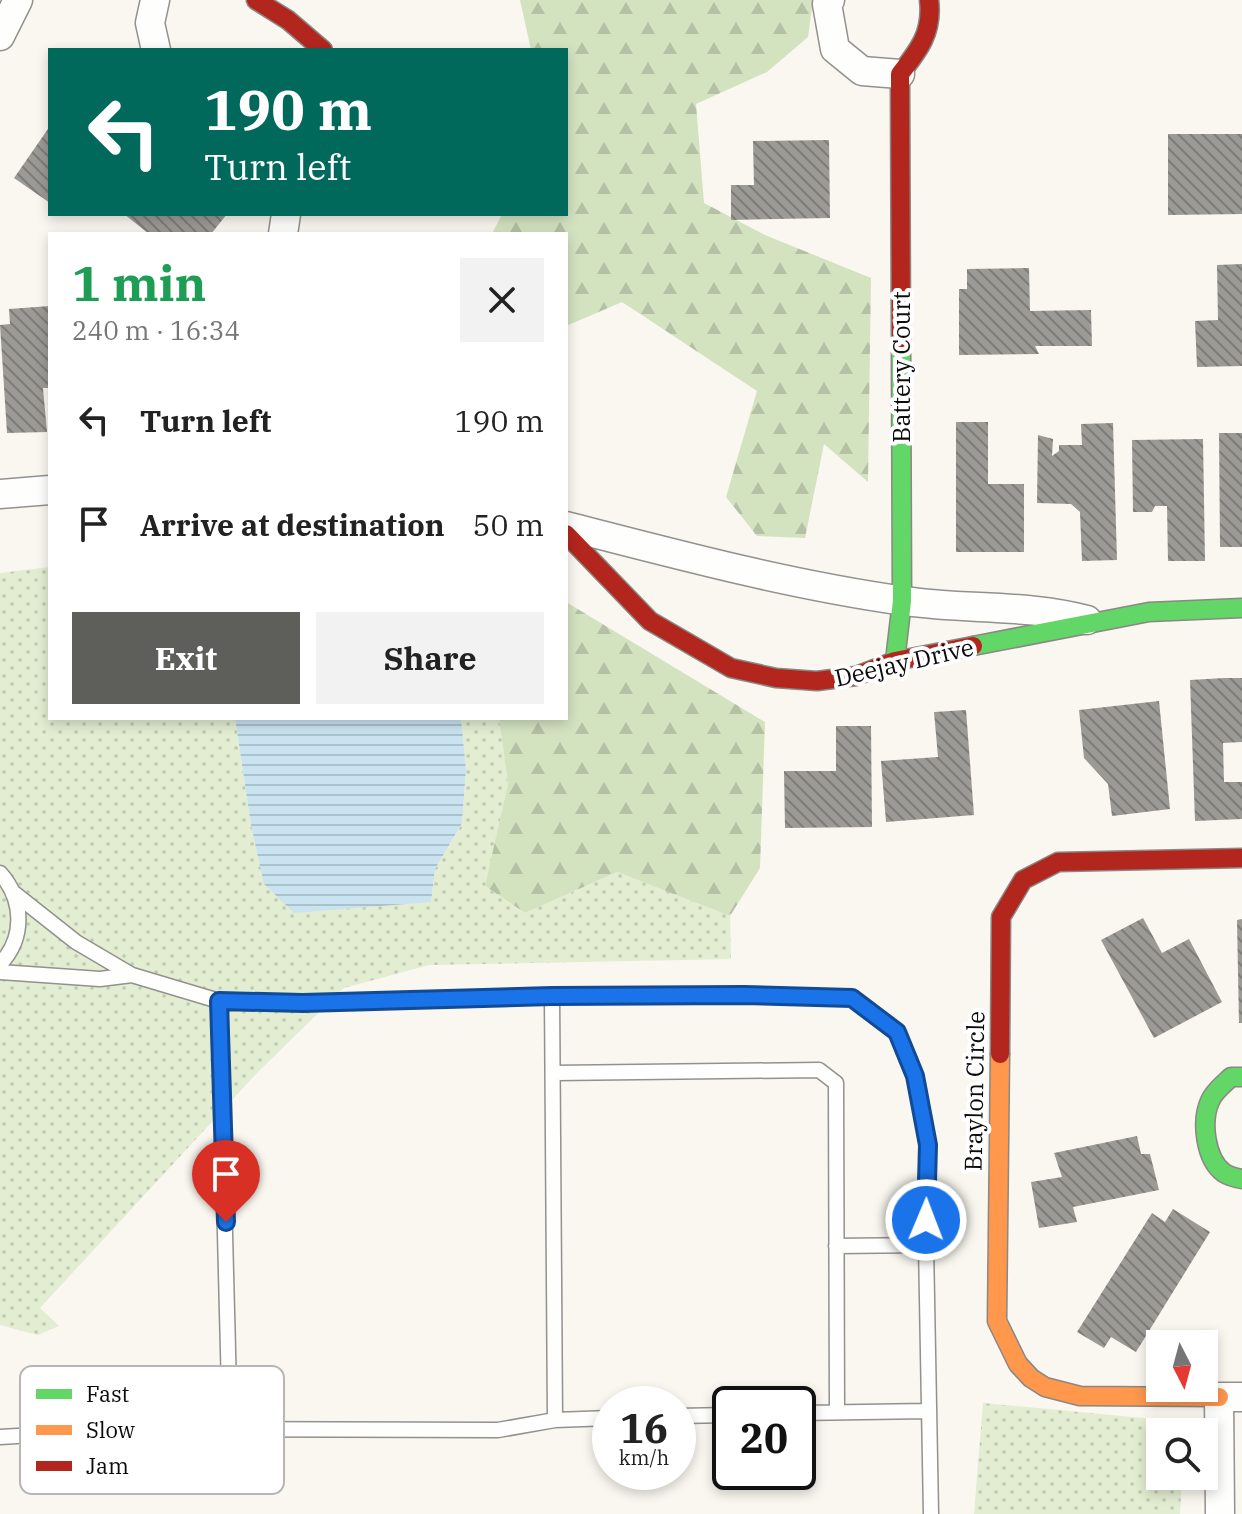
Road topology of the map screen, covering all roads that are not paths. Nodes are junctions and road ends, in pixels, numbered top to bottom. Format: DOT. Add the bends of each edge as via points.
graph roads {
  1 [pos="18,0"];
  2 [pos="155,0"];
  3 [pos="256,0"];
  4 [pos="830,0"];
  5 [pos="929,0"];
  6 [pos="0,36"];
  7 [pos="156,48"];
  8 [pos="321,48"];
  9 [pos="900,74"];
  10 [pos="48,490"];
  11 [pos="0,494"];
  12 [pos="568,527"];
  13 [pos="568,536"];
  14 [pos="902,601"];
  15 [pos="1242,608"];
  16 [pos="1099,623"];
  17 [pos="895,661"];
  18 [pos="1242,858"];
  19 [pos="0,873"];
  20 [pos="14,893"];
  21 [pos="0,964"];
  22 [pos="0,972"];
  23 [pos="132,975"];
  24 [pos="552,996"];
  25 [pos="219,1001"];
  26 [pos="554,1073"];
  27 [pos="1242,1077"];
  28 [pos="1242,1179"];
  29 [pos="926,1245"];
  30 [pos="836,1246"];
  31 [pos="228,1366"];
  32 [pos="1230,1397"];
  33 [pos="928,1411"];
  34 [pos="837,1412"];
  35 [pos="816,1413"];
  36 [pos="592,1419"];
  37 [pos="555,1420"];
  38 [pos="284,1428"];
  39 [pos="20,1436"];
  40 [pos="0,1437"];
  41 [pos="931,1514"];
  42 [pos="1220,1514"];
  1 -- 6 [label="street"];
  2 -- 7 [label="street" via="150,23"];
  3 -- 8 [label="street"];
  4 -- 9 [label="street" via="835,49 862,71"];
  5 -- 9 [label="street" via="929,36"];
  9 -- 14 [label="street, Battery Court"];
  10 -- 11 [label="street"];
  12 -- 14 [label="street, Deejay Drive" via="755,575"];
  13 -- 17 [label="street, Deejay Drive" via="650,621 731,668 817,681 856,676"];
  14 -- 16 [label="street, Deejay Drive" via="1055,611"];
  14 -- 17 [label="street, Battery Court"];
  15 -- 16 [label="street, Deejay Drive" via="1149,612"];
  16 -- 17 [label="street, Deejay Drive"];
  18 -- 32 [label="street, Braylon Circle" via="1058,862 1023,880 1001,917 997,1321 1006,1346 1046,1389 1072,1397"];
  19 -- 20 [label="lane"];
  20 -- 21 [label="lane" via="17,936"];
  20 -- 23 [label="lane" via="76,942"];
  22 -- 23 [label="lane" via="100,979"];
  23 -- 25 [label="lane"];
  24 -- 25 [label="lane"];
  24 -- 26 [label="lane"];
  24 -- 29 [label="lane" via="852,998 897,1032 915,1076 928,1145"];
  25 -- 31 [label="lane"];
  26 -- 30 [label="lane" via="819,1070 836,1083"];
  26 -- 37 [label="lane"];
  27 -- 28 [label="street" via="1231,1077 1211,1097 1206,1114 1213,1157 1224,1172"];
  29 -- 30 [label="lane"];
  29 -- 33 [label="lane"];
  30 -- 34 [label="lane"];
  32 -- 42 [label="street"];
  33 -- 34 [label="lane"];
  33 -- 41 [label="lane"];
  34 -- 35 [label="lane"];
  36 -- 37 [label="lane"];
  37 -- 38 [label="lane" via="498,1430"];
  39 -- 40 [label="lane"];
}
